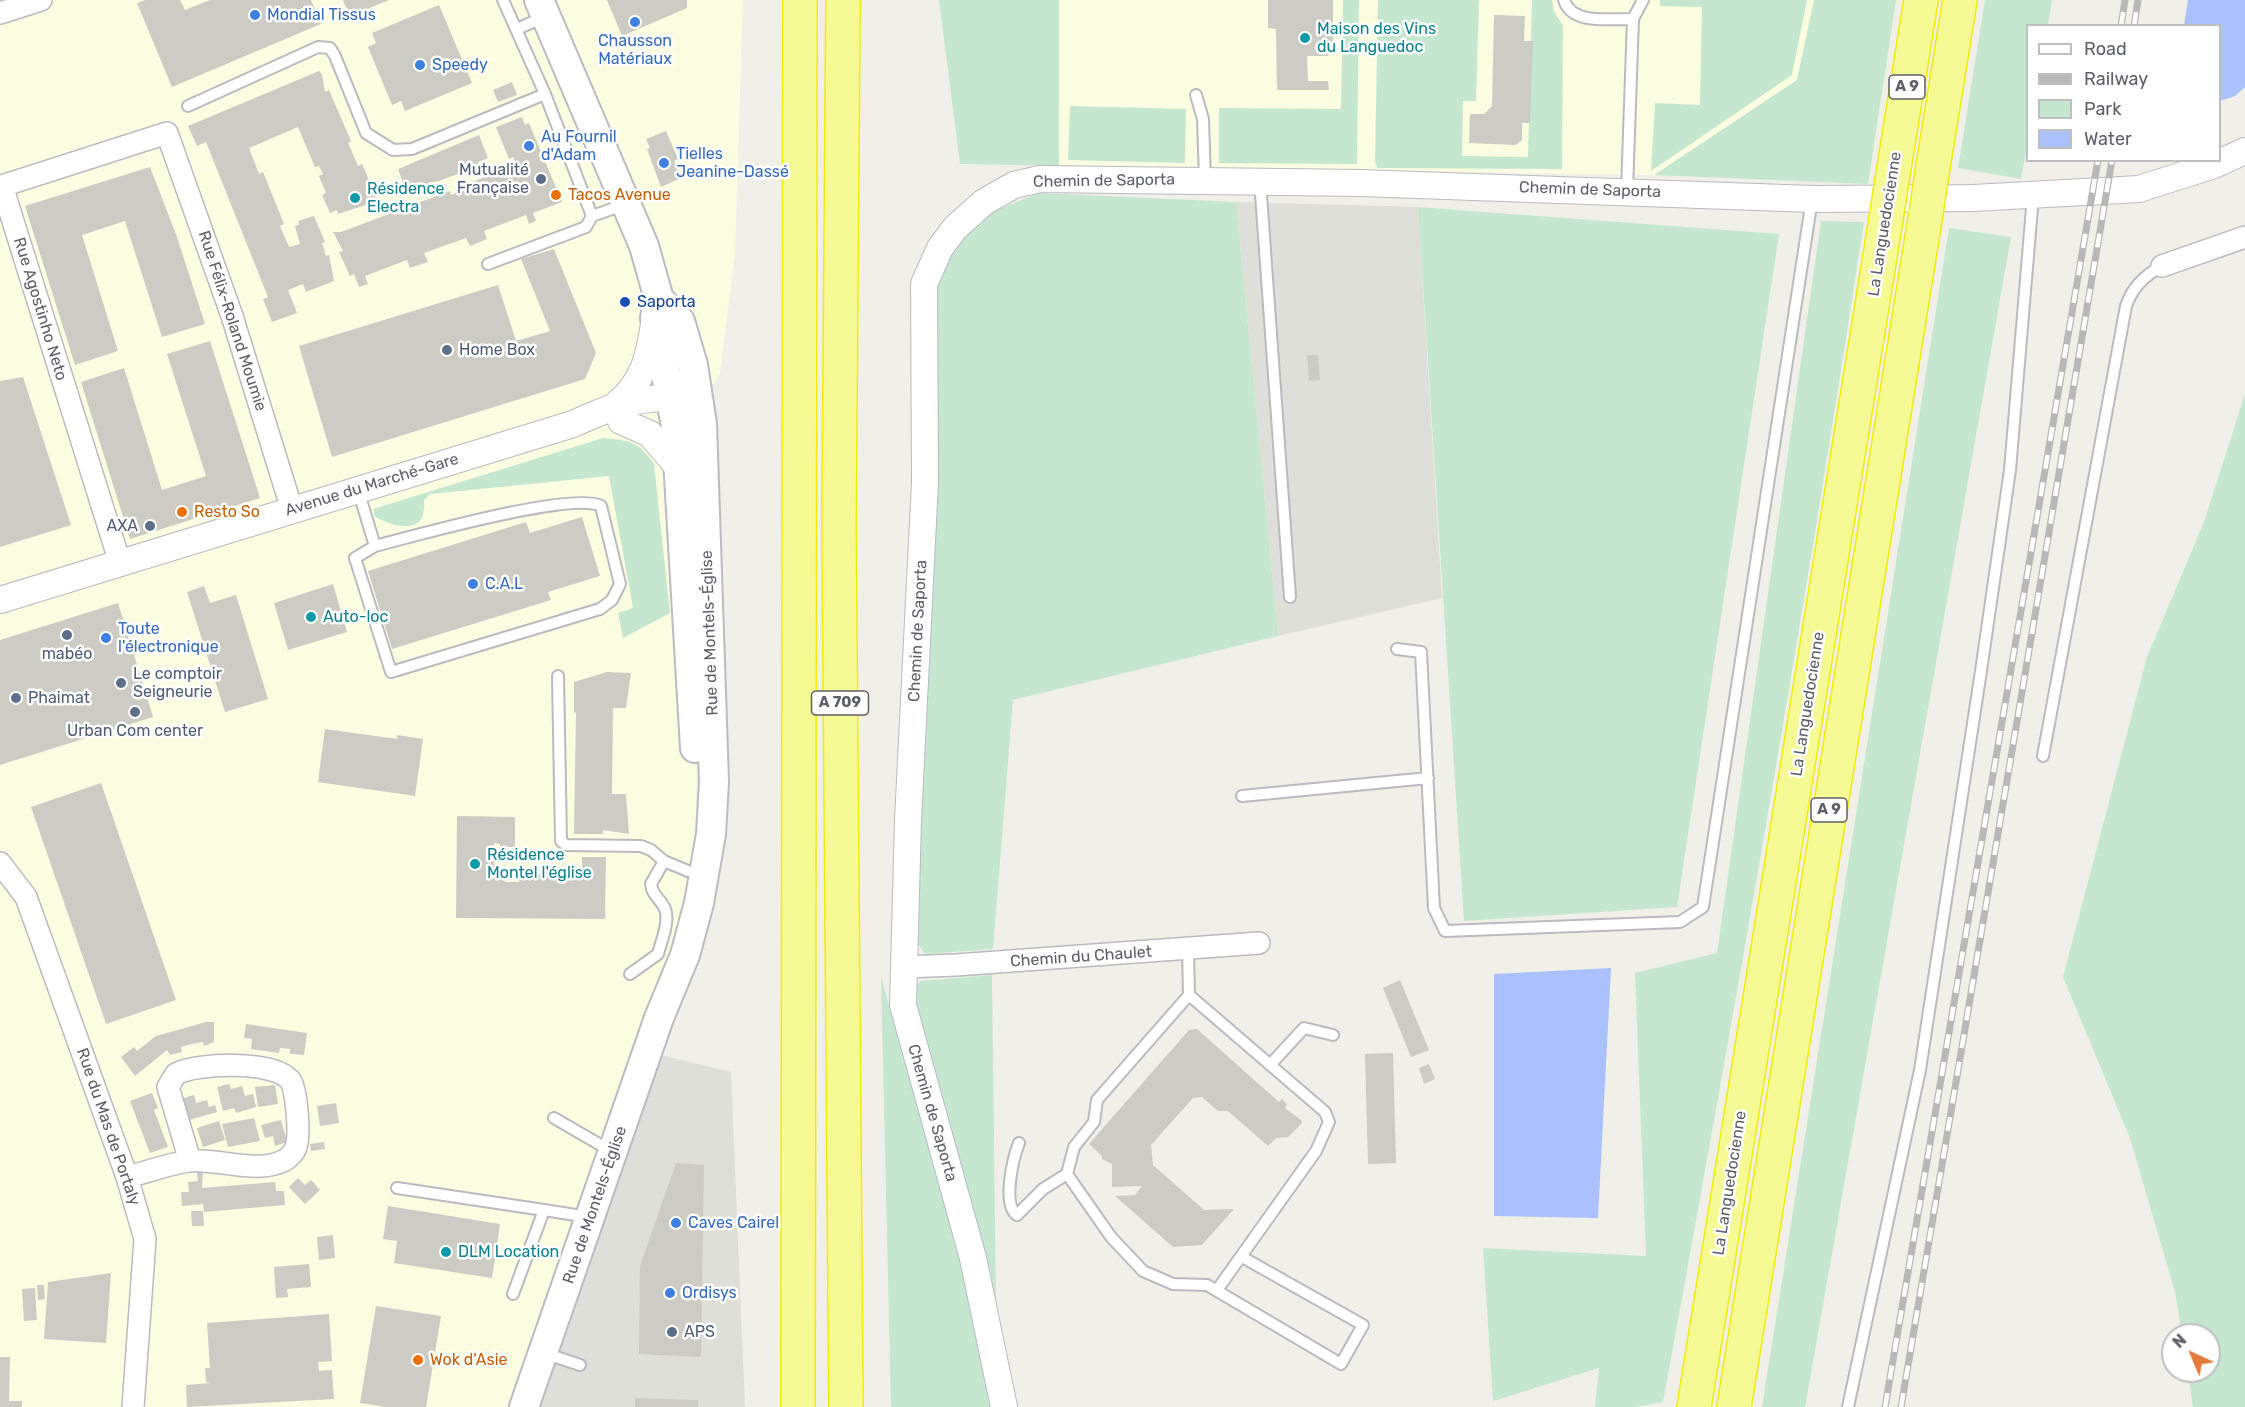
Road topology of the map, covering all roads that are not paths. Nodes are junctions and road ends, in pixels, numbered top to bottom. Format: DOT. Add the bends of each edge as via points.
graph roads {
  1 [pos="41,0"];
  2 [pos="503,0"];
  3 [pos="800,0"];
  4 [pos="843,0"];
  5 [pos="1564,0"];
  6 [pos="1643,0"];
  7 [pos="1921,0"];
  8 [pos="1960,0"];
  9 [pos="543,8"];
  10 [pos="0,13"];
  11 [pos="1633,19"];
  12 [pos="517,29"];
  13 [pos="545,93"];
  14 [pos="1196,95"];
  15 [pos="188,105"];
  16 [pos="167,133"];
  17 [pos="2245,151"];
  18 [pos="2221,162"];
  19 [pos="2221,162"];
  20 [pos="1205,179"];
  21 [pos="1260,181"];
  22 [pos="1627,190"];
  23 [pos="2033,196"];
  24 [pos="1812,199"];
  25 [pos="626,204"];
  26 [pos="592,216"];
  27 [pos="2245,237"];
  28 [pos="488,264"];
  29 [pos="2162,266"];
  30 [pos="657,308"];
  31 [pos="684,395"];
  32 [pos="620,412"];
  33 [pos="679,468"];
  34 [pos="357,489"];
  35 [pos="292,510"];
  36 [pos="375,546"];
  37 [pos="120,563"];
  38 [pos="1290,597"];
  39 [pos="0,600"];
  40 [pos="1396,650"];
  41 [pos="558,676"];
  42 [pos="2043,756"];
  43 [pos="1428,778"];
  44 [pos="1242,796"];
  45 [pos="0,863"];
  46 [pos="686,869"];
  47 [pos="1259,943"];
  48 [pos="1188,950"];
  49 [pos="904,967"];
  50 [pos="630,974"];
  51 [pos="1190,995"];
  52 [pos="1333,1035"];
  53 [pos="1270,1065"];
  54 [pos="554,1118"];
  55 [pos="1019,1143"];
  56 [pos="613,1152"];
  57 [pos="190,1161"];
  58 [pos="1067,1174"];
  59 [pos="127,1178"];
  60 [pos="397,1188"];
  61 [pos="544,1210"];
  62 [pos="591,1218"];
  63 [pos="1242,1257"];
  64 [pos="1217,1290"];
  65 [pos="513,1294"];
  66 [pos="543,1353"];
  67 [pos="580,1365"];
  68 [pos="133,1407"];
  69 [pos="524,1407"];
  70 [pos="798,1407"];
  71 [pos="846,1407"];
  72 [pos="1004,1407"];
  73 [pos="1694,1407"];
  74 [pos="1734,1407"];
  75 [pos="1848,1407"];
  1 -- 10 [label="street"];
  2 -- 12 [label="lane"];
  3 -- 70 [label="highway, A 709"];
  4 -- 71 [label="highway, A 709" via="839,526"];
  5 -- 11 [label="lane" via="1566,7 1582,18"];
  6 -- 11 [label="lane"];
  7 -- 73 [label="highway, La Languedocienne / A 9, bridge"];
  8 -- 74 [label="highway, A 9, bridge"];
  9 -- 12 [label="lane"];
  9 -- 25 [label="main road"];
  11 -- 22 [label="lane"];
  12 -- 13 [label="lane"];
  13 -- 15 [label="lane" via="412,148 393,150 366,133 335,56 330,48 318,47"];
  13 -- 26 [label="lane"];
  14 -- 20 [label="lane" via="1203,119"];
  16 -- 35 [label="street, Rue Félix-Roland Moumie" via="232,316"];
  16 -- 37 [label="street, Rue Agostinho Neto" via="2,186"];
  17 -- 19 [label="street, Chemin de Saporta"];
  18 -- 23 [label="street, Chemin de Saporta" via="2139,189"];
  20 -- 21 [label="street, Chemin de Saporta"];
  20 -- 49 [label="street, Chemin de Saporta" via="1040,179 1014,185 984,202 955,228 940,248 924,284 925,482"];
  21 -- 22 [label="street, Chemin de Saporta"];
  21 -- 38 [label="lane"];
  22 -- 24 [label="street, Chemin de Saporta"];
  23 -- 24 [label="street, Chemin de Saporta"];
  23 -- 75 [label="lane" via="2010,470 1981,671 1920,1070"];
  24 -- 43 [label="lane" via="1702,907 1680,922 1445,931 1434,908"];
  25 -- 26 [label="lane"];
  25 -- 30 [label="main road" via="644,246"];
  26 -- 28 [label="lane" via="586,227"];
  27 -- 29 [label="street"];
  29 -- 42 [label="lane" via="2149,273 2130,293 2126,306"];
  30 -- 31 [label="main road" via="680,321 693,365"];
  30 -- 32 [label="street" via="646,369"];
  31 -- 32 [label="street, Avenue du Marché-Gare" via="656,408"];
  31 -- 33 [label="main road, Rue de Montels-Église"];
  31 -- 46 [label="main road, Rue de Montels-Église" via="705,484 713,728 712,824"];
  32 -- 33 [label="street, Avenue du Marché-Gare" via="650,434"];
  32 -- 34 [label="street, Avenue du Marché-Gare"];
  33 -- 46 [label="main road, Rue de Montels-Église" via="697,784 694,842"];
  34 -- 35 [label="street, Avenue du Marché-Gare"];
  34 -- 36 [label="lane"];
  35 -- 37 [label="street, Avenue du Marché-Gare"];
  36 -- 36 [label="lane" via="467,522 592,501 601,506 620,584 612,600 600,609 391,672 356,558"];
  37 -- 39 [label="street, Avenue du Marché-Gare"];
  40 -- 43 [label="lane" via="1421,652"];
  41 -- 46 [label="lane" via="561,841 566,845 641,846"];
  43 -- 44 [label="lane"];
  45 -- 59 [label="street, Rue du Mas de Portaly" via="26,897"];
  46 -- 50 [label="lane" via="651,884 666,918 658,954"];
  46 -- 56 [label="main road, Rue de Montels-Église" via="685,955"];
  47 -- 48 [label="street, Chemin du Chaulet"];
  48 -- 49 [label="street, Chemin du Chaulet"];
  48 -- 51 [label="lane"];
  49 -- 72 [label="street, Chemin de Saporta" via="903,1005 973,1258"];
  51 -- 53 [label="lane"];
  51 -- 58 [label="lane" via="1097,1100 1094,1122 1074,1147"];
  52 -- 53 [label="lane" via="1304,1028"];
  53 -- 63 [label="lane" via="1325,1112 1329,1122 1316,1151"];
  54 -- 56 [label="lane"];
  55 -- 58 [label="lane" via="1011,1164 1011,1207 1017,1215 1043,1189"];
  56 -- 62 [label="main road, Rue de Montels-Église"];
  57 -- 57 [label="street" via="168,1087 176,1074 204,1066 228,1066 277,1071 289,1079 294,1086 298,1136 296,1150 284,1160 260,1165"];
  57 -- 59 [label="street"];
  58 -- 64 [label="lane" via="1112,1237 1143,1271 1173,1284 1207,1285"];
  59 -- 68 [label="street, Rue du Mas de Portaly" via="144,1239"];
  60 -- 61 [label="lane"];
  61 -- 62 [label="lane"];
  61 -- 65 [label="lane"];
  62 -- 66 [label="main road, Rue de Montels-Église"];
  63 -- 64 [label="lane"];
  63 -- 64 [label="lane" via="1363,1325 1341,1364"];
  66 -- 67 [label="lane"];
  66 -- 69 [label="main road, Rue de Montels-Église"];
}
